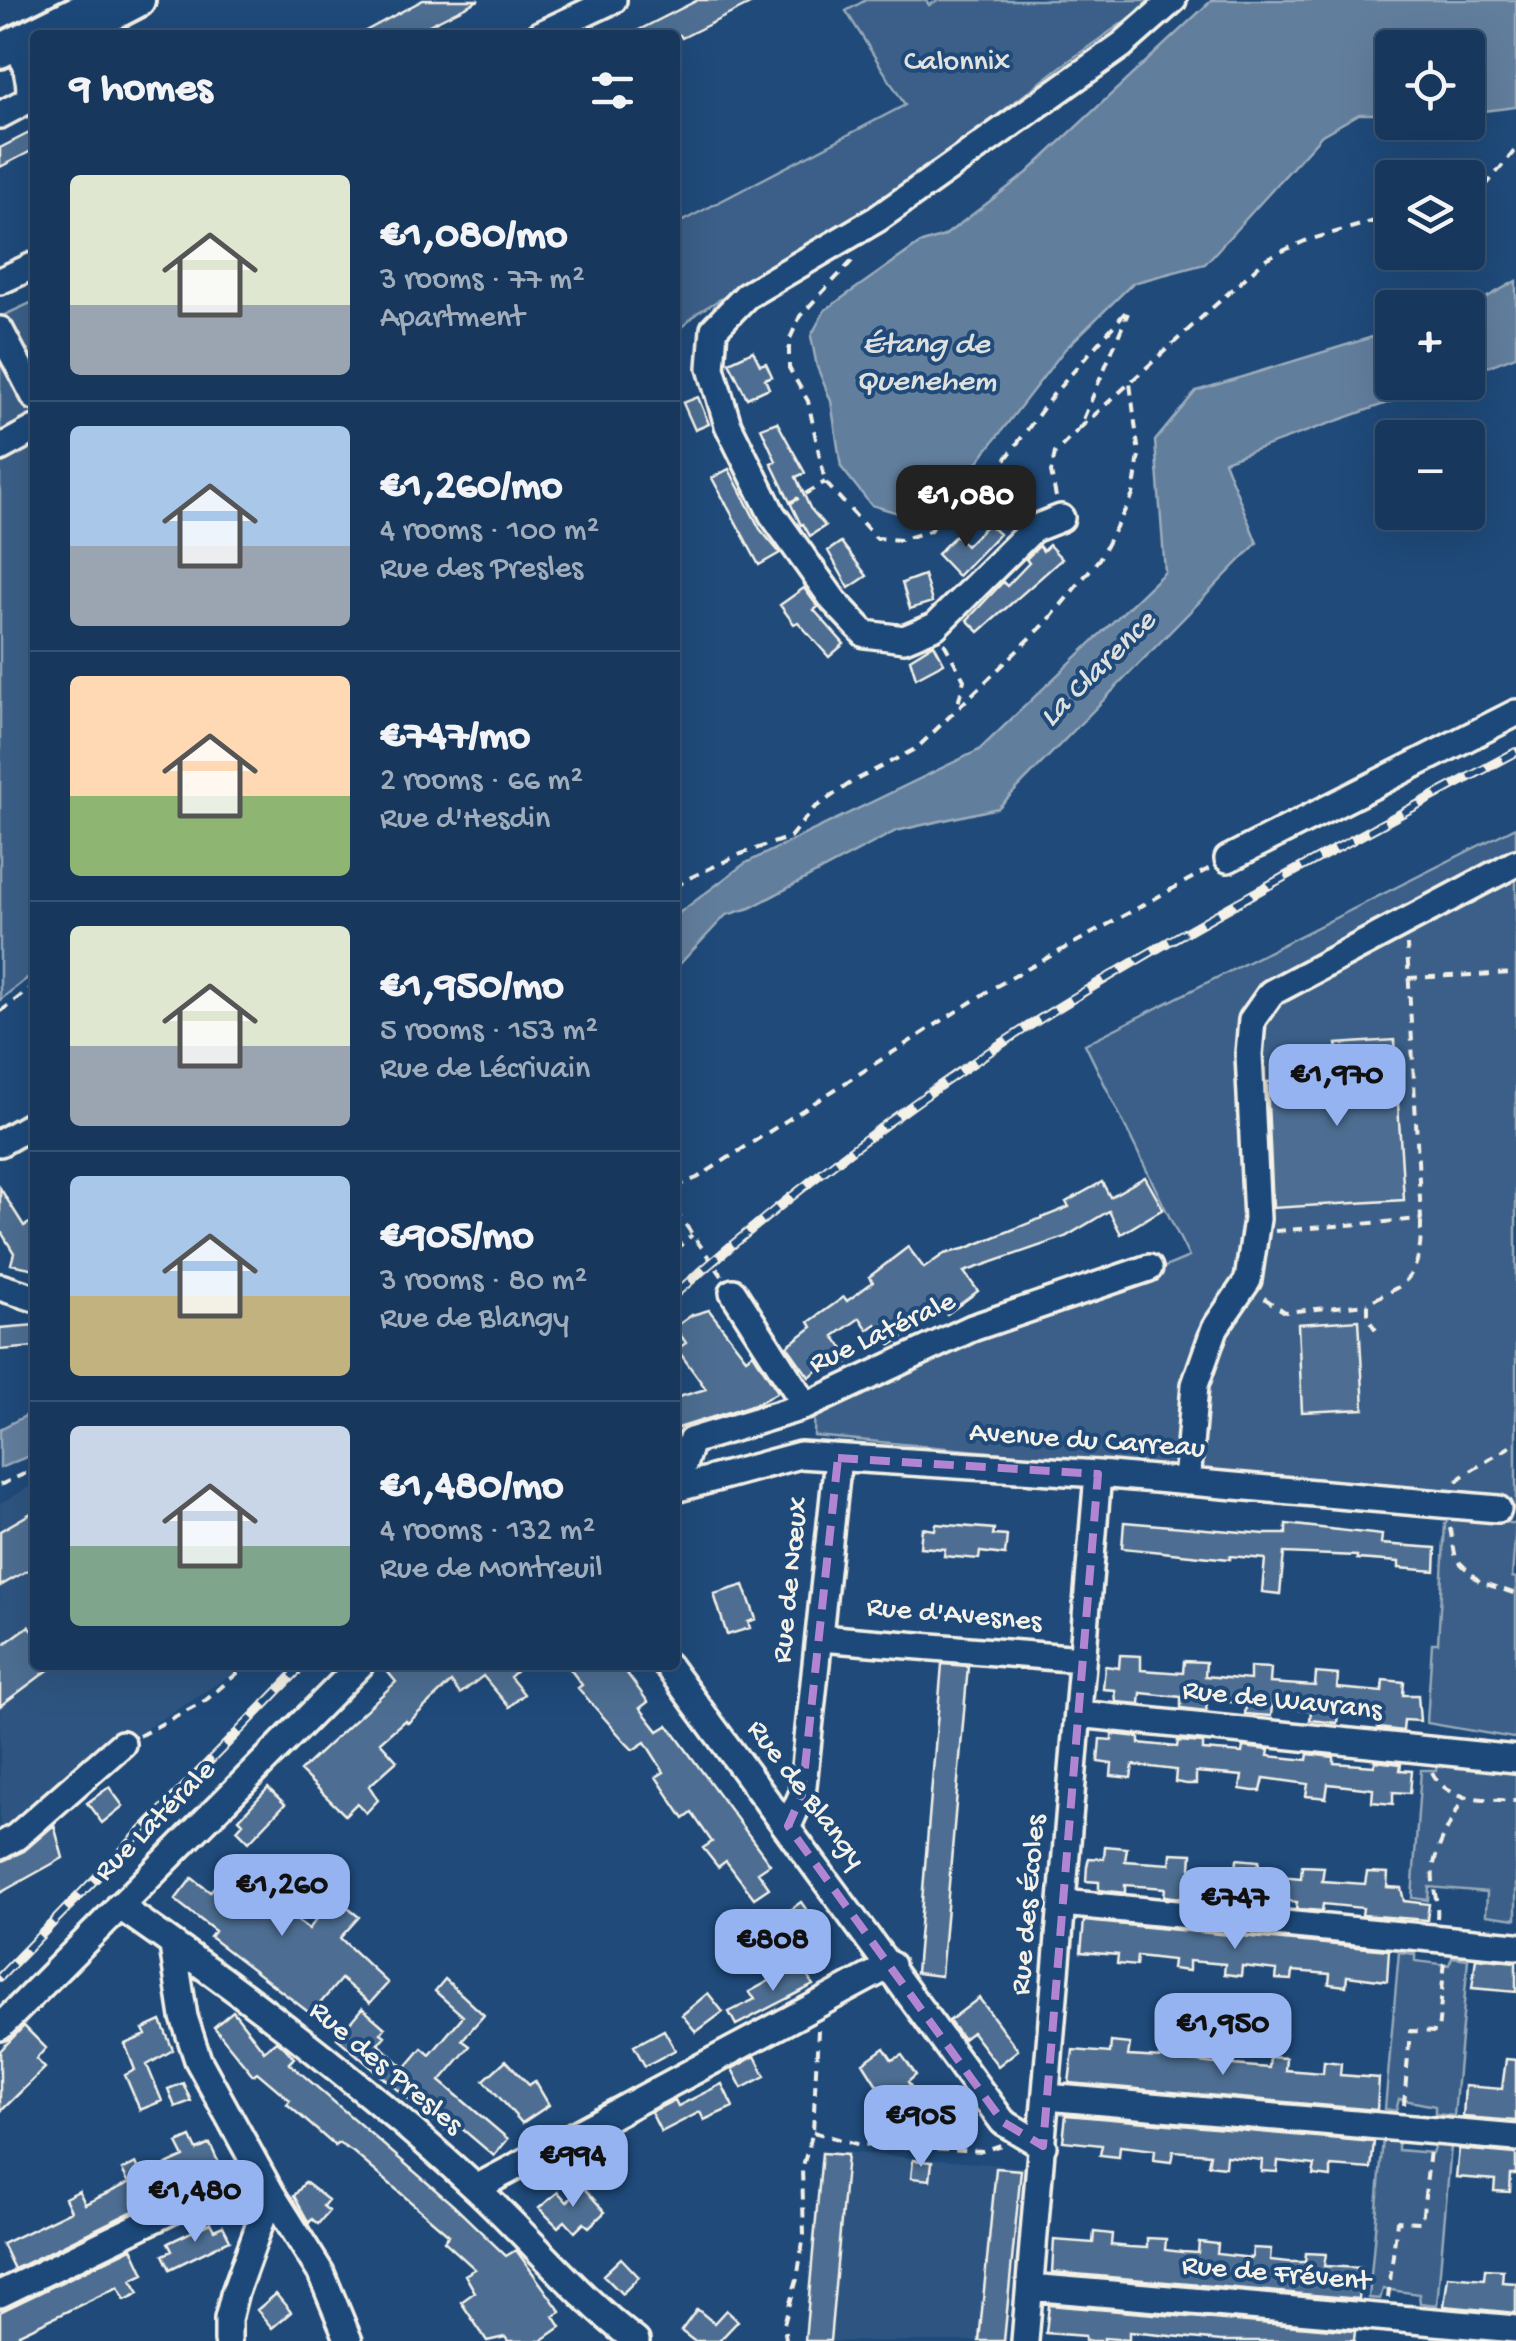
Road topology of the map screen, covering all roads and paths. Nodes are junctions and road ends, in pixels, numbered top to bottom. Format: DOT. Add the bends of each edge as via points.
graph roads {
  1 [pos="103,0"];
  2 [pos="138,0"];
  3 [pos="612,0"];
  4 [pos="1173,0"];
  5 [pos="56,30"];
  6 [pos="81,30"];
  7 [pos="549,30"];
  8 [pos="15,56"];
  9 [pos="30,80"];
  10 [pos="30,99"];
  11 [pos="0,115"];
  12 [pos="1516,149"];
  13 [pos="1485,185"];
  14 [pos="1375,221"];
  15 [pos="855,258"];
  16 [pos="30,267"];
  17 [pos="0,281"];
  18 [pos="0,330"];
  19 [pos="28,365"];
  20 [pos="1130,382"];
  21 [pos="1079,429"];
  22 [pos="30,432"];
  23 [pos="0,448"];
  24 [pos="825,482"];
  25 [pos="772,514"];
  26 [pos="1061,518"];
  27 [pos="935,626"];
  28 [pos="958,705"];
  29 [pos="1516,713"];
  30 [pos="1228,859"];
  31 [pos="1516,863"];
  32 [pos="680,884"];
  33 [pos="1405,920"];
  34 [pos="1516,973"];
  35 [pos="1408,978"];
  36 [pos="30,989"];
  37 [pos="0,1012"];
  38 [pos="30,1125"];
  39 [pos="0,1143"];
  40 [pos="680,1185"];
  41 [pos="680,1217"];
  42 [pos="1421,1219"];
  43 [pos="1255,1232"];
  44 [pos="692,1234"];
  45 [pos="680,1245"];
  46 [pos="1149,1268"];
  47 [pos="1248,1280"];
  48 [pos="0,1287"];
  49 [pos="733,1292"];
  50 [pos="30,1296"];
  51 [pos="1368,1304"];
  52 [pos="1376,1330"];
  53 [pos="806,1406"];
  54 [pos="1516,1446"];
  55 [pos="838,1458"];
  56 [pos="30,1471"];
  57 [pos="680,1474"];
  58 [pos="1098,1474"];
  59 [pos="1187,1482"];
  60 [pos="0,1485"];
  61 [pos="680,1488"];
  62 [pos="1445,1504"];
  63 [pos="1498,1509"];
  64 [pos="1516,1594"];
  65 [pos="820,1638"];
  66 [pos="1082,1659"];
  67 [pos="241,1670"];
  68 [pos="355,1670"];
  69 [pos="671,1670"];
  70 [pos="1078,1714"];
  71 [pos="122,1744"];
  72 [pos="1435,1751"];
  73 [pos="1516,1760"];
  74 [pos="1464,1796"];
  75 [pos="1516,1801"];
  76 [pos="788,1826"];
  77 [pos="0,1846"];
  78 [pos="1062,1904"];
  79 [pos="119,1906"];
  80 [pos="1440,1939"];
  81 [pos="173,1946"];
  82 [pos="1516,1946"];
  83 [pos="891,1965"];
  84 [pos="819,2003"];
  85 [pos="0,2027"];
  86 [pos="1047,2097"];
  87 [pos="1402,2128"];
  88 [pos="1016,2129"];
  89 [pos="1432,2130"];
  90 [pos="813,2132"];
  91 [pos="1516,2138"];
  92 [pos="1043,2146"];
  93 [pos="258,2168"];
  94 [pos="476,2188"];
  95 [pos="271,2193"];
  96 [pos="1030,2286"];
  97 [pos="0,2294"];
  98 [pos="1385,2317"];
  99 [pos="1516,2329"];
  100 [pos="228,2341"];
  101 [pos="349,2341"];
  102 [pos="636,2341"];
  103 [pos="786,2341"];
  104 [pos="1025,2341"];
  1 -- 5 [label="main road"];
  2 -- 6 [label="main road"];
  3 -- 7 [label="street"];
  4 -- 25 [label="street" via="1106,57 878,218 746,296 714,329 711,368 728,425"];
  8 -- 9 [label="street"];
  10 -- 11 [label="street"];
  12 -- 13 [label="path"];
  14 -- 20 [label="path" via="1267,258"];
  15 -- 24 [label="path" via="800,316 789,341 788,368 808,401"];
  16 -- 17 [label="street"];
  18 -- 19 [label="street"];
  20 -- 21 [label="path"];
  20 -- 28 [label="path" via="1139,454 1132,495 1099,560 1047,622"];
  21 -- 24 [label="path" via="1130,308 997,471 929,531 901,540 876,538"];
  21 -- 26 [label="path" via="1055,452 1051,472"];
  22 -- 23 [label="street"];
  24 -- 25 [label="path"];
  25 -- 27 [label="street" via="865,634 904,639"];
  26 -- 27 [label="street" via="1033,529"];
  27 -- 28 [label="path" via="964,680"];
  28 -- 32 [label="path" via="916,748 812,808 790,837"];
  29 -- 30 [label="street"];
  30 -- 40 [label="path" via="992,988"];
  31 -- 33 [label="street"];
  33 -- 35 [label="path"];
  33 -- 43 [label="street" via="1272,993 1252,1020"];
  34 -- 35 [label="path"];
  35 -- 42 [label="path"];
  36 -- 37 [label="path"];
  38 -- 39 [label="street"];
  41 -- 44 [label="path"];
  42 -- 43 [label="path"];
  42 -- 51 [label="path" via="1415,1268 1400,1286"];
  43 -- 47 [label="street"];
  44 -- 45 [label="path"];
  44 -- 49 [label="path"];
  46 -- 53 [label="street, Rue Latérale" via="972,1328"];
  47 -- 51 [label="path" via="1286,1312"];
  47 -- 59 [label="street" via="1215,1328 1196,1386"];
  48 -- 50 [label="street"];
  49 -- 53 [label="street"];
  51 -- 52 [label="path"];
  53 -- 57 [label="street, Rue Latérale" via="691,1441"];
  54 -- 62 [label="path" via="1460,1477"];
  55 -- 58 [label="street, Avenue du Carreau"];
  55 -- 61 [label="street, Avenue du Carreau" via="800,1455"];
  55 -- 65 [label="street, Rue de Nœux"];
  56 -- 60 [label="path"];
  58 -- 59 [label="street, Avenue du Carreau"];
  58 -- 66 [label="street, Rue des Écoles"];
  59 -- 62 [label="street, Avenue du Carreau"];
  62 -- 63 [label="street, Avenue du Carreau"];
  62 -- 64 [label="path" via="1456,1559 1480,1582"];
  65 -- 66 [label="street, Rue d'Avesnes"];
  65 -- 76 [label="street, Rue de Nœux" via="802,1795"];
  66 -- 70 [label="street, Rue des Écoles"];
  67 -- 71 [label="path" via="206,1700"];
  68 -- 79 [label="street, Rue Latérale"];
  69 -- 76 [label="street, Rue de Blangy"];
  70 -- 72 [label="street, Rue de Wavrans"];
  70 -- 78 [label="street, Rue des Écoles"];
  71 -- 77 [label="street"];
  72 -- 73 [label="street, Rue de Wavrans"];
  72 -- 74 [label="path" via="1432,1772 1440,1786"];
  74 -- 75 [label="path"];
  74 -- 80 [label="path" via="1432,1874"];
  76 -- 83 [label="street, Rue de Blangy"];
  78 -- 80 [label="street"];
  78 -- 86 [label="street, Rue des Écoles"];
  79 -- 81 [label="street, Rue des Presles"];
  79 -- 85 [label="street, Rue Latérale"];
  80 -- 82 [label="street"];
  80 -- 87 [label="path" via="1438,2032 1410,2030"];
  81 -- 93 [label="street" via="190,2042"];
  81 -- 94 [label="street, Rue des Presles" via="274,2018"];
  83 -- 84 [label="street"];
  83 -- 88 [label="street, Rue de Blangy" via="1003,2122"];
  84 -- 90 [label="path"];
  84 -- 94 [label="street"];
  86 -- 87 [label="street"];
  86 -- 92 [label="street, Rue des Écoles"];
  87 -- 89 [label="street"];
  88 -- 90 [label="path" via="983,2150 858,2144"];
  88 -- 92 [label="street, Rue de Blangy"];
  89 -- 91 [label="street"];
  89 -- 98 [label="path" via="1422,2222 1396,2220"];
  90 -- 103 [label="path" via="802,2169 804,2235"];
  92 -- 96 [label="street, Rue des Écoles"];
  93 -- 95 [label="street"];
  93 -- 97 [label="street"];
  94 -- 102 [label="street, Rue des Presles"];
  95 -- 100 [label="street" via="234,2295"];
  95 -- 101 [label="street" via="321,2273"];
  96 -- 98 [label="street, Rue de Frévent"];
  96 -- 104 [label="street, Rue des Écoles"];
  98 -- 99 [label="street, Rue de Frévent"];
}
